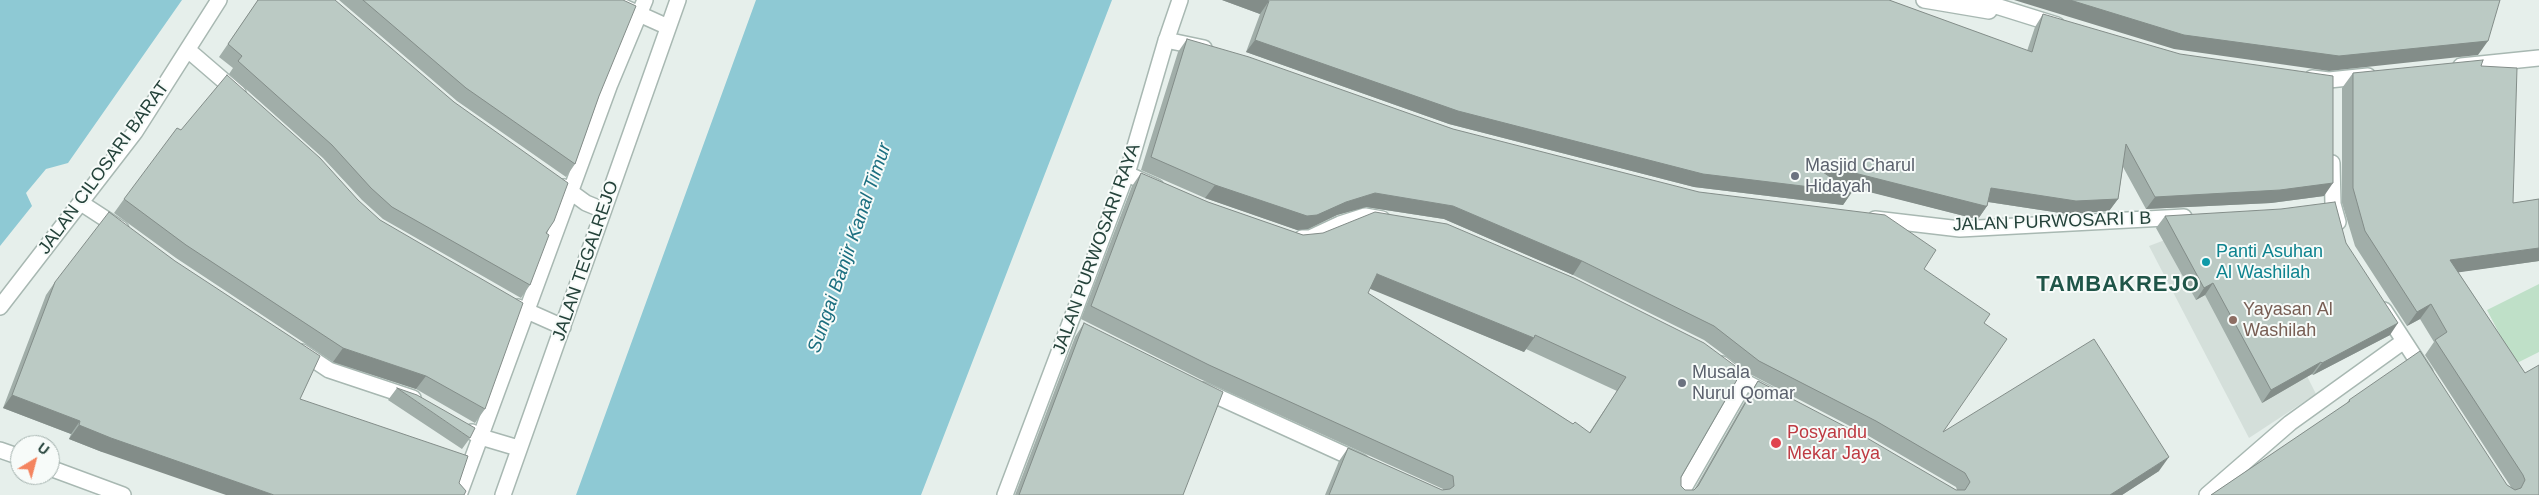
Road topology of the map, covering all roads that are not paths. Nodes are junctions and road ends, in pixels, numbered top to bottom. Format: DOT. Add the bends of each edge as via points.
graph roads {
  1 [pos="219,0"];
  2 [pos="608,0"];
  3 [pos="645,0"];
  4 [pos="678,0"];
  5 [pos="1180,0"];
  6 [pos="1924,0"];
  7 [pos="1977,0"];
  8 [pos="640,15"];
  9 [pos="2040,20"];
  10 [pos="668,27"];
  11 [pos="2068,28"];
  12 [pos="1166,40"];
  13 [pos="188,50"];
  14 [pos="1220,53"];
  15 [pos="2539,58"];
  16 [pos="2450,67"];
  17 [pos="2382,75"];
  18 [pos="2300,76"];
  19 [pos="252,105"];
  20 [pos="2332,149"];
  21 [pos="1129,167"];
  22 [pos="550,177"];
  23 [pos="1168,192"];
  24 [pos="572,193"];
  25 [pos="81,203"];
  26 [pos="2333,204"];
  27 [pos="2316,206"];
  28 [pos="603,210"];
  29 [pos="2194,216"];
  30 [pos="1864,217"];
  31 [pos="1397,222"];
  32 [pos="1287,236"];
  33 [pos="135,240"];
  34 [pos="2343,241"];
  35 [pos="2377,298"];
  36 [pos="505,300"];
  37 [pos="0,307"];
  38 [pos="526,310"];
  39 [pos="1070,324"];
  40 [pos="563,327"];
  41 [pos="1087,333"];
  42 [pos="2404,342"];
  43 [pos="292,346"];
  44 [pos="1708,354"];
  45 [pos="1745,382"];
  46 [pos="1188,383"];
  47 [pos="2435,389"];
  48 [pos="422,403"];
  49 [pos="1787,404"];
  50 [pos="456,422"];
  51 [pos="481,437"];
  52 [pos="518,448"];
  53 [pos="1375,468"];
  54 [pos="60,472"];
  55 [pos="123,495"];
  56 [pos="459,495"];
  57 [pos="503,495"];
  58 [pos="1005,495"];
  59 [pos="1680,495"];
  60 [pos="2207,495"];
  1 -- 13 [label="street, JALAN CILOSARI BARAT"];
  2 -- 8 [label="street"];
  3 -- 8 [label="street"];
  4 -- 10 [label="street, JALAN TEGALREJO"];
  5 -- 12 [label="street, JALAN PURWOSARI RAYA"];
  6 -- 9 [label="street"];
  7 -- 9 [label="street"];
  8 -- 10 [label="street"];
  8 -- 24 [label="street" via="610,84"];
  9 -- 11 [label="street"];
  10 -- 28 [label="street, JALAN TEGALREJO"];
  12 -- 14 [label="street"];
  12 -- 21 [label="street, JALAN PURWOSARI RAYA"];
  13 -- 19 [label="street"];
  13 -- 25 [label="street, JALAN CILOSARI BARAT" via="135,132"];
  15 -- 16 [label="street"];
  17 -- 18 [label="street" via="2332,85"];
  20 -- 26 [label="street"];
  21 -- 23 [label="street" via="1125,173"];
  21 -- 39 [label="street, JALAN PURWOSARI RAYA"];
  22 -- 24 [label="street"];
  24 -- 28 [label="street"];
  24 -- 38 [label="street"];
  25 -- 33 [label="street"];
  25 -- 37 [label="street, JALAN CILOSARI BARAT"];
  26 -- 27 [label="street"];
  26 -- 34 [label="street"];
  28 -- 40 [label="street, JALAN TEGALREJO"];
  29 -- 30 [label="street, JALAN PURWOSARI I B" via="1960,229"];
  31 -- 32 [label="street" via="1365,216 1310,238"];
  35 -- 42 [label="street"];
  36 -- 38 [label="street"];
  38 -- 40 [label="street"];
  38 -- 51 [label="street"];
  39 -- 41 [label="street"];
  39 -- 58 [label="street, JALAN PURWOSARI RAYA"];
  40 -- 52 [label="street, JALAN TEGALREJO"];
  42 -- 47 [label="street"];
  42 -- 60 [label="street" via="2290,423"];
  43 -- 48 [label="street" via="329,370 382,386"];
  44 -- 45 [label="street"];
  45 -- 49 [label="street"];
  45 -- 59 [label="street"];
  46 -- 53 [label="street"];
  50 -- 51 [label="street"];
  51 -- 52 [label="street"];
  51 -- 56 [label="street"];
  52 -- 57 [label="street, JALAN TEGALREJO"];
  54 -- 55 [label="street"];
}
